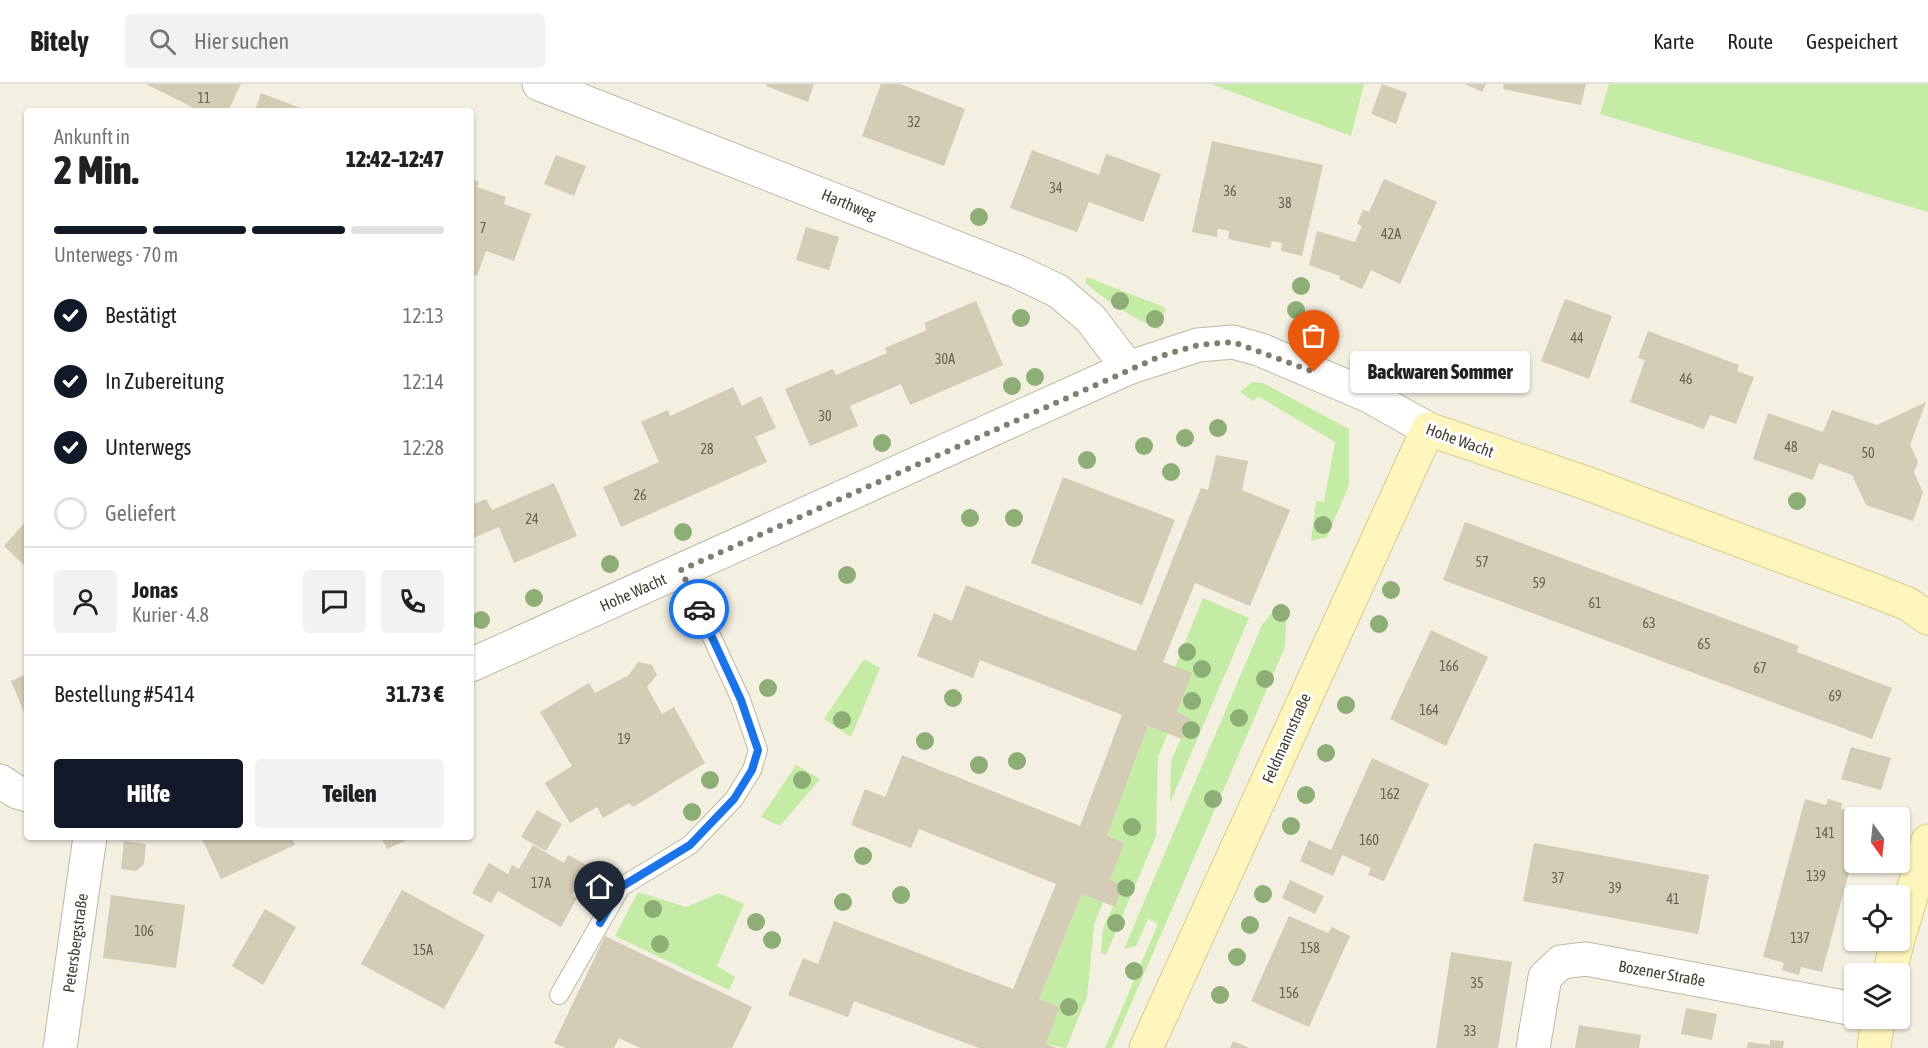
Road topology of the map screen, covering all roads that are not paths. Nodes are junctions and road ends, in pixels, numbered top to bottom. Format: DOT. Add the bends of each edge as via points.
graph roads {
  1 [pos="539,84"];
  2 [pos="1128,368"];
  3 [pos="1428,429"];
  4 [pos="681,570"];
  5 [pos="1928,618"];
  6 [pos="474,664"];
  7 [pos="0,781"];
  8 [pos="24,794"];
  9 [pos="90,840"];
  10 [pos="1928,841"];
  11 [pos="1910,900"];
  12 [pos="559,995"];
  13 [pos="1844,1007"];
  14 [pos="1877,1029"];
  15 [pos="60,1048"];
  16 [pos="1146,1048"];
  17 [pos="1533,1048"];
  18 [pos="1874,1048"];
  1 -- 2 [label="street, Harthweg" via="1058,291 1091,319"];
  2 -- 3 [label="street, Hohe Wacht" via="1198,345 1233,342 1369,396"];
  2 -- 4 [label="street, Hohe Wacht"];
  3 -- 5 [label="street, Hohe Wacht" via="1586,483 1870,589 1908,604"];
  3 -- 16 [label="street, Feldmannstraße"];
  4 -- 6 [label="street, Hohe Wacht"];
  4 -- 12 [label="lane" via="741,700 758,750 752,770 734,799 690,845 621,887"];
  7 -- 8 [label="street"];
  9 -- 15 [label="street, Petersbergstraße"];
  10 -- 11 [label="street"];
  13 -- 17 [label="street, Bozener Straße" via="1586,959 1561,963 1545,977"];
  14 -- 18 [label="street"];
}
